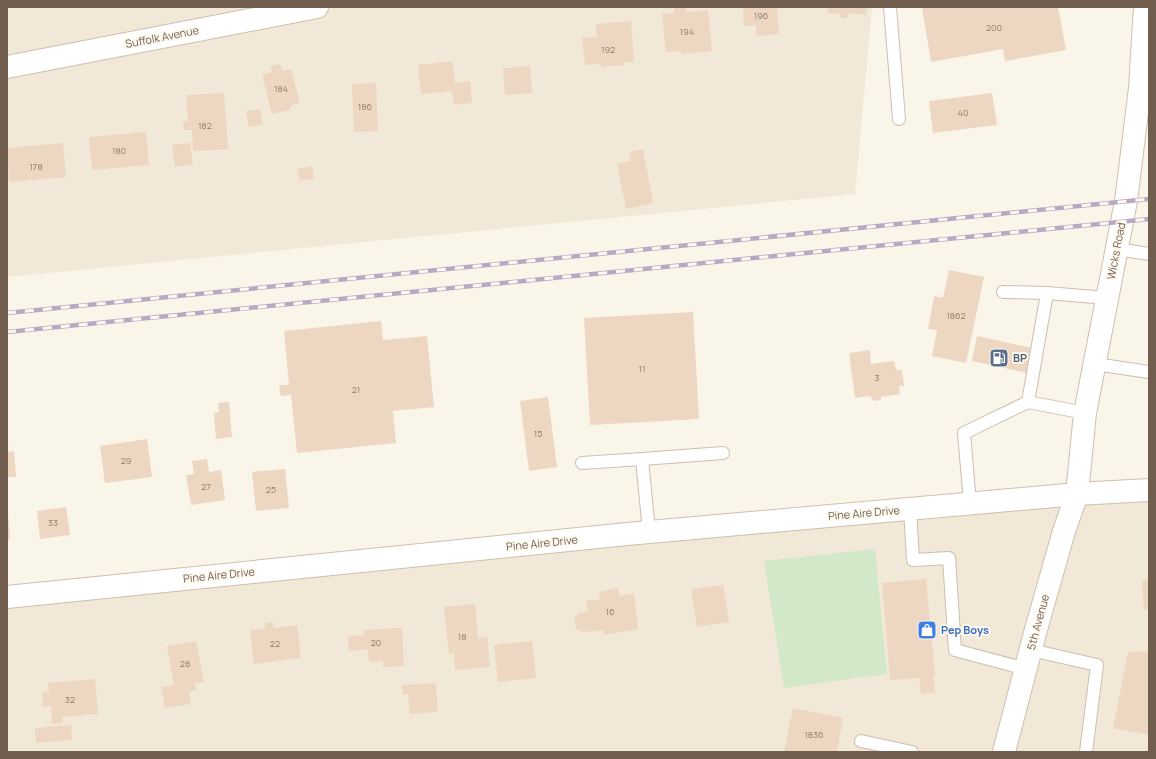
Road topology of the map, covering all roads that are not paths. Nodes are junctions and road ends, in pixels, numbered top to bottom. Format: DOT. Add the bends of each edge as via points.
graph roads {
  1 [pos="318,7"];
  2 [pos="890,7"];
  3 [pos="1145,7"];
  4 [pos="7,67"];
  5 [pos="1145,69"];
  6 [pos="899,119"];
  7 [pos="1116,249"];
  8 [pos="1149,254"];
  9 [pos="1002,292"];
  10 [pos="1047,293"];
  11 [pos="1107,298"];
  12 [pos="1095,364"];
  13 [pos="1149,372"];
  14 [pos="1028,402"];
  15 [pos="1085,413"];
  16 [pos="723,453"];
  17 [pos="642,459"];
  18 [pos="582,463"];
  19 [pos="1149,490"];
  20 [pos="1077,494"];
  21 [pos="970,504"];
  22 [pos="910,509"];
  23 [pos="649,532"];
  24 [pos="7,597"];
  25 [pos="1028,659"];
  26 [pos="861,741"];
  27 [pos="912,752"];
  28 [pos="1004,752"];
  29 [pos="1086,752"];
  1 -- 4 [label="street, Suffolk Avenue"];
  2 -- 6 [label="lane"];
  3 -- 5 [label="street, Wicks Road"];
  5 -- 7 [label="street, Wicks Road" via="1126,201"];
  7 -- 8 [label="lane"];
  7 -- 11 [label="street, Wicks Road"];
  9 -- 10 [label="lane"];
  10 -- 11 [label="lane"];
  10 -- 14 [label="lane"];
  11 -- 12 [label="street, Wicks Road"];
  12 -- 13 [label="lane"];
  12 -- 15 [label="street, Wicks Road"];
  14 -- 15 [label="lane"];
  14 -- 21 [label="lane" via="964,433"];
  15 -- 20 [label="street, Wicks Road"];
  16 -- 17 [label="lane"];
  17 -- 18 [label="lane"];
  17 -- 23 [label="lane"];
  19 -- 20 [label="street, Pine Aire Drive"];
  20 -- 21 [label="street, Pine Aire Drive"];
  20 -- 25 [label="street, 5th Avenue"];
  21 -- 22 [label="street, Pine Aire Drive"];
  22 -- 23 [label="street, Pine Aire Drive"];
  22 -- 25 [label="lane" via="913,560 948,558 955,650"];
  23 -- 24 [label="street, Pine Aire Drive"];
  25 -- 28 [label="street, 5th Avenue"];
  25 -- 29 [label="lane" via="1097,664"];
  26 -- 27 [label="lane"];
}
